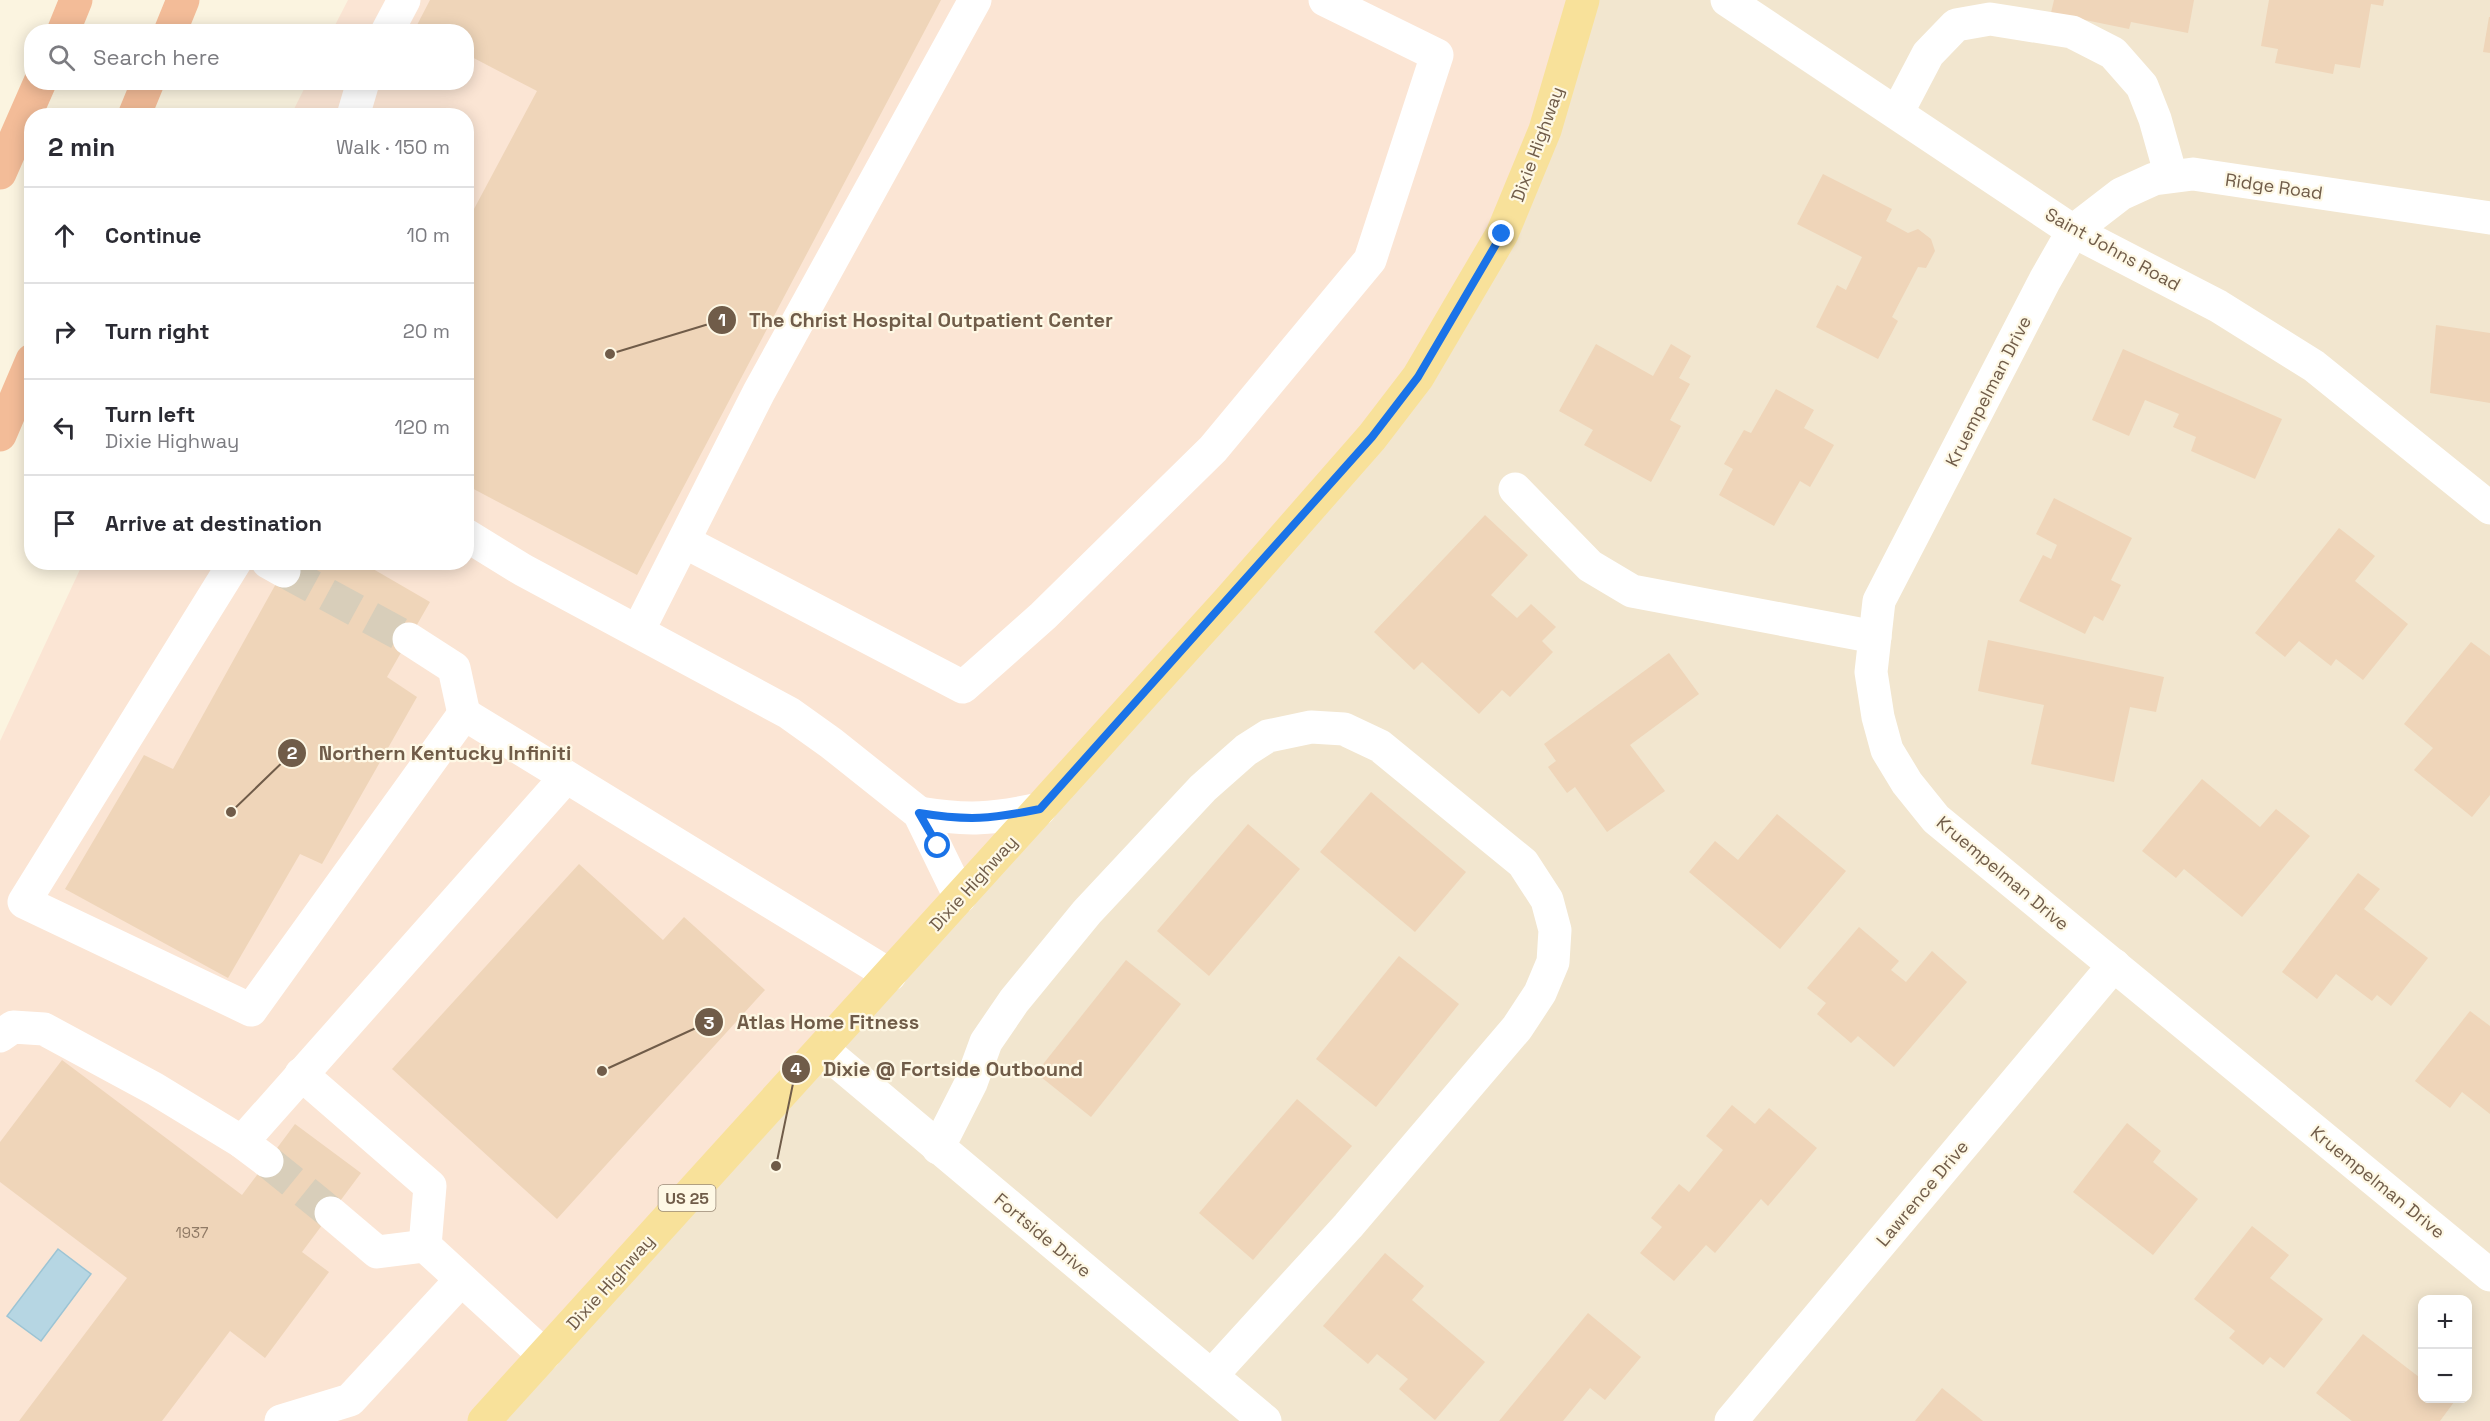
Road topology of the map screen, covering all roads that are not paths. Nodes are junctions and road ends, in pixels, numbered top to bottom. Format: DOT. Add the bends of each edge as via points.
graph roads {
  1 [pos="76,0"];
  2 [pos="183,0"];
  3 [pos="404,0"];
  4 [pos="975,0"];
  5 [pos="1325,0"];
  6 [pos="1583,0"];
  7 [pos="1727,0"];
  8 [pos="66,24"];
  9 [pos="173,24"];
  10 [pos="391,24"];
  11 [pos="36,90"];
  12 [pos="145,90"];
  13 [pos="361,90"];
  14 [pos="29,108"];
  15 [pos="137,108"];
  16 [pos="355,108"];
  17 [pos="1898,113"];
  18 [pos="24,118"];
  19 [pos="0,173"];
  20 [pos="2171,176"];
  21 [pos="2490,218"];
  22 [pos="2073,231"];
  23 [pos="24,379"];
  24 [pos="0,435"];
  25 [pos="1515,489"];
  26 [pos="2490,508"];
  27 [pos="474,540"];
  28 [pos="685,542"];
  29 [pos="230,570"];
  30 [pos="638,631"];
  31 [pos="1875,637"];
  32 [pos="409,639"];
  33 [pos="464,714"];
  34 [pos="566,777"];
  35 [pos="1040,809"];
  36 [pos="919,813"];
  37 [pos="960,897"];
  38 [pos="2114,964"];
  39 [pos="890,975"];
  40 [pos="0,1036"];
  41 [pos="822,1049"];
  42 [pos="301,1074"];
  43 [pos="938,1148"];
  44 [pos="331,1213"];
  45 [pos="425,1246"];
  46 [pos="2490,1275"];
  47 [pos="460,1281"];
  48 [pos="544,1354"];
  49 [pos="1212,1375"];
  50 [pos="280,1421"];
  51 [pos="484,1421"];
  52 [pos="1265,1421"];
  53 [pos="1731,1421"];
  1 -- 8 [label="highway"];
  2 -- 9 [label="highway"];
  3 -- 10 [label="street"];
  4 -- 28 [label="street" via="759,392"];
  5 -- 28 [label="street" via="1437,55 1370,261 1213,449 1043,616 963,687"];
  6 -- 35 [label="main road, Dixie Highway / US 25" via="1545,130 1502,234 1418,377 1372,437"];
  7 -- 17 [label="street, Saint Johns Road"];
  11 -- 14 [label="highway"];
  12 -- 15 [label="highway"];
  13 -- 16 [label="street"];
  17 -- 20 [label="street" via="1928,54 1956,24 1990,19 2072,32 2113,53 2142,86"];
  17 -- 22 [label="street, Saint Johns Road"];
  18 -- 19 [label="highway"];
  20 -- 21 [label="street, Ridge Road" via="2193,174"];
  20 -- 22 [label="street, Ridge Road" via="2121,194"];
  22 -- 26 [label="street, Saint Johns Road" via="2218,306 2314,366"];
  22 -- 31 [label="street, Kruempelman Drive" via="1879,601"];
  23 -- 24 [label="highway"];
  25 -- 31 [label="street" via="1590,566 1632,591"];
  27 -- 30 [label="street"];
  28 -- 30 [label="street"];
  29 -- 33 [label="street" via="24,902 251,1010"];
  30 -- 36 [label="street" via="789,713"];
  31 -- 38 [label="street, Kruempelman Drive" via="1871,672 1878,717 1887,750 1907,783 1936,819"];
  32 -- 33 [label="street" via="454,668"];
  33 -- 34 [label="street"];
  34 -- 39 [label="street"];
  34 -- 42 [label="street"];
  35 -- 36 [label="street" via="998,818 962,820"];
  35 -- 37 [label="main road, Dixie Highway / US 25"];
  36 -- 37 [label="street"];
  37 -- 39 [label="main road, Dixie Highway / US 25"];
  38 -- 46 [label="street, Kruempelman Drive"];
  38 -- 53 [label="street, Lawrence Drive"];
  39 -- 41 [label="main road, Dixie Highway / US 25"];
  40 -- 42 [label="street" via="13,1027 44,1029 155,1089 255,1151"];
  41 -- 43 [label="street, Fortside Drive"];
  41 -- 48 [label="main road, Dixie Highway / US 25"];
  42 -- 45 [label="street" via="430,1186"];
  43 -- 49 [label="street, Fortside Drive"];
  43 -- 49 [label="street" via="972,1083 986,1042 1014,1001 1087,912 1203,788 1245,750 1268,736 1311,727 1344,729 1380,746 1514,855 1547,900 1555,930 1553,962 1540,993 1517,1028 1348,1226"];
  44 -- 45 [label="street" via="377,1252"];
  45 -- 47 [label="street"];
  47 -- 48 [label="street"];
  47 -- 50 [label="street" via="350,1400"];
  48 -- 51 [label="main road, Dixie Highway / US 25"];
  49 -- 52 [label="street, Fortside Drive"];
}
